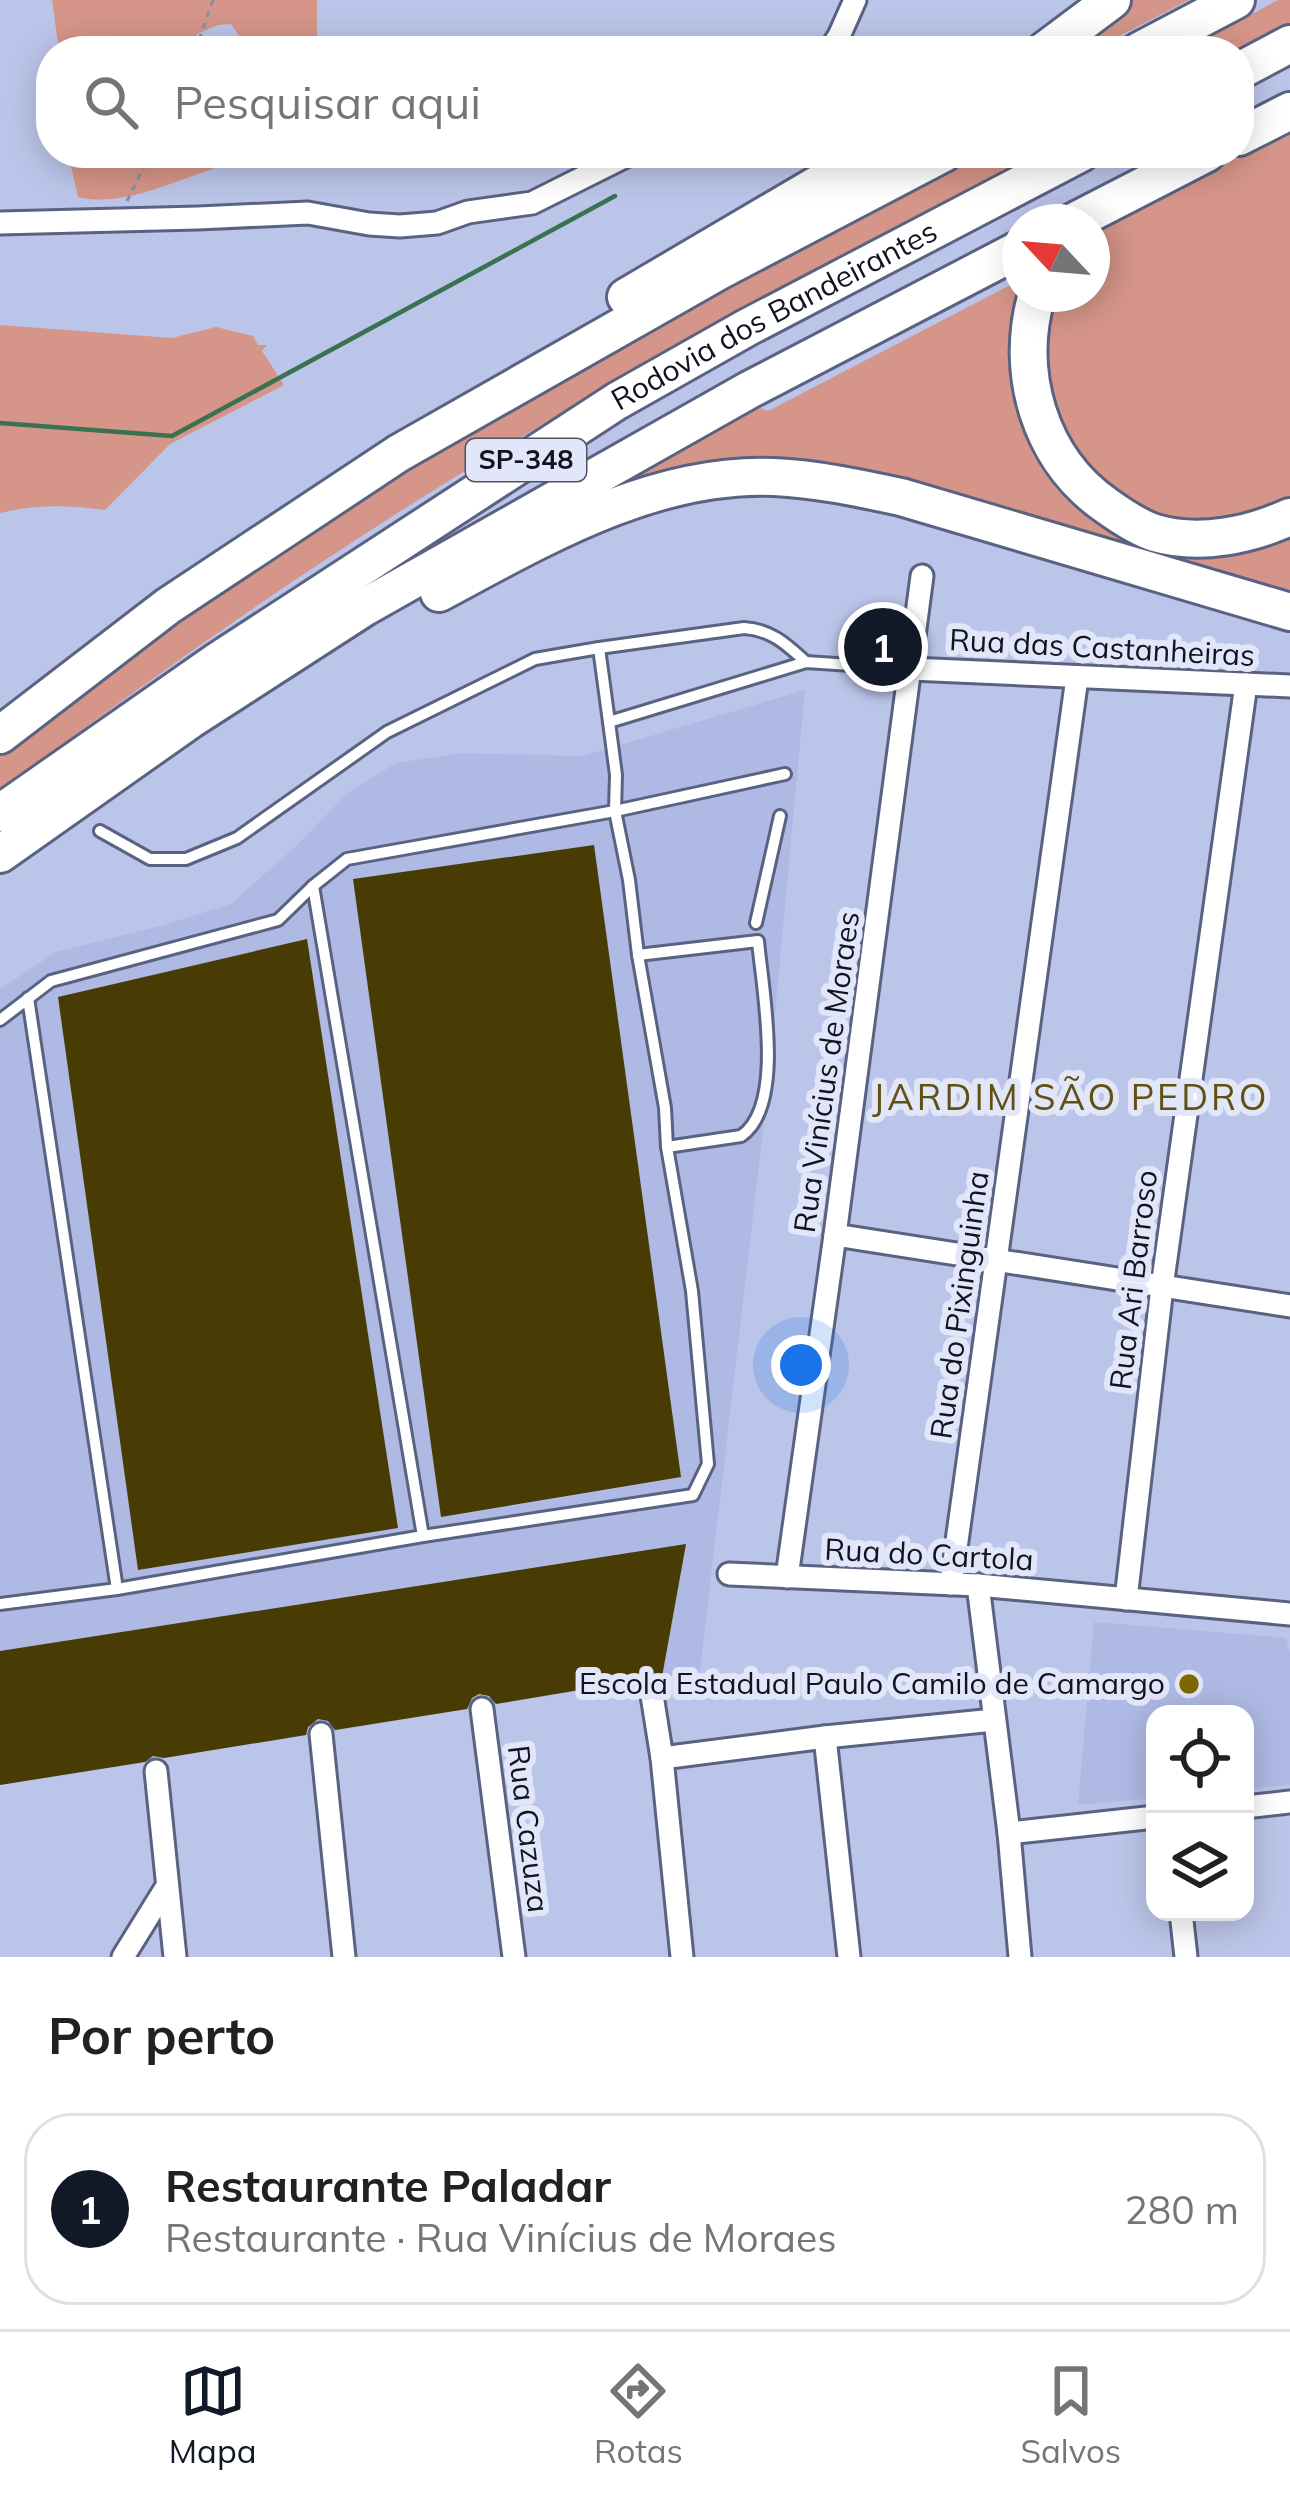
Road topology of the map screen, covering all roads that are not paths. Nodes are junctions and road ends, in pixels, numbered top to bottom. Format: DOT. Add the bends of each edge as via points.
graph roads {
  1 [pos="855,0"];
  2 [pos="1112,0"];
  3 [pos="1236,0"];
  4 [pos="839,36"];
  5 [pos="1064,36"];
  6 [pos="1168,36"];
  7 [pos="1290,44"];
  8 [pos="1254,62"];
  9 [pos="1290,111"];
  10 [pos="1254,129"];
  11 [pos="602,168"];
  12 [pos="845,168"];
  13 [pos="915,168"];
  14 [pos="1052,168"];
  15 [pos="1177,168"];
  16 [pos="1144,185"];
  17 [pos="1108,204"];
  18 [pos="1110,207"];
  19 [pos="0,223"];
  20 [pos="1002,259"];
  21 [pos="1033,312"];
  22 [pos="399,453"];
  23 [pos="1290,517"];
  24 [pos="922,576"];
  25 [pos="1290,612"];
  26 [pos="599,649"];
  27 [pos="806,662"];
  28 [pos="910,669"];
  29 [pos="1077,678"];
  30 [pos="1246,684"];
  31 [pos="1290,686"];
  32 [pos="190,720"];
  33 [pos="609,722"];
  34 [pos="0,735"];
  35 [pos="785,774"];
  36 [pos="615,812"];
  37 [pos="0,813"];
  38 [pos="780,816"];
  39 [pos="100,831"];
  40 [pos="0,854"];
  41 [pos="313,886"];
  42 [pos="756,923"];
  43 [pos="638,955"];
  44 [pos="28,998"];
  45 [pos="0,1020"];
  46 [pos="668,1147"];
  47 [pos="836,1235"];
  48 [pos="998,1258"];
  49 [pos="1162,1287"];
  50 [pos="1290,1306"];
  51 [pos="423,1536"];
  52 [pos="729,1574"];
  53 [pos="787,1577"];
  54 [pos="951,1584"];
  55 [pos="978,1585"];
  56 [pos="117,1589"];
  57 [pos="1126,1599"];
  58 [pos="0,1604"];
  59 [pos="1290,1614"];
  60 [pos="651,1689"];
  61 [pos="482,1709"];
  62 [pos="994,1720"];
  63 [pos="321,1734"];
  64 [pos="825,1737"];
  65 [pos="662,1758"];
  66 [pos="156,1771"];
  67 [pos="1290,1802"];
  68 [pos="1254,1806"];
  69 [pos="1146,1818"];
  70 [pos="1009,1833"];
  71 [pos="167,1886"];
  72 [pos="1182,1921"];
  73 [pos="123,1957"];
  74 [pos="175,1957"];
  75 [pos="344,1957"];
  76 [pos="514,1957"];
  77 [pos="682,1957"];
  78 [pos="849,1957"];
  79 [pos="1019,1957"];
  80 [pos="1186,1957"];
  1 -- 4 [label="street"];
  2 -- 5 [label="highway"];
  3 -- 6 [label="highway"];
  7 -- 8 [label="highway"];
  9 -- 10 [label="highway"];
  11 -- 19 [label="street" via="532,203 437,223 369,224 308,213"];
  12 -- 22 [label="highway" via="556,340"];
  13 -- 22 [label="highway, Rodovia dos Bandeirantes / SP-348"];
  14 -- 37 [label="highway, Rodovia dos Bandeirantes / SP-348" via="617,400"];
  15 -- 16 [label="highway"];
  16 -- 17 [label="highway"];
  16 -- 18 [label="highway"];
  20 -- 32 [label="highway" via="749,390 385,596"];
  21 -- 23 [label="highway" via="1029,380 1041,422 1088,493 1155,532 1189,537 1228,537"];
  22 -- 34 [label="highway, Rodovia dos Bandeirantes / SP-348" via="168,606"];
  24 -- 28 [label="street, Rua Vinícius de Moraes"];
  25 -- 32 [label="highway" via="901,497 771,477 715,481 655,491 541,539"];
  26 -- 27 [label="lane" via="762,629"];
  26 -- 33 [label="lane"];
  26 -- 39 [label="lane" via="535,658 387,732 237,838 187,859 150,859"];
  27 -- 28 [label="lane"];
  27 -- 33 [label="lane"];
  28 -- 29 [label="street, Rua das Castanheiras"];
  28 -- 47 [label="street, Rua Vinícius de Moraes"];
  29 -- 30 [label="street, Rua das Castanheiras"];
  29 -- 48 [label="street, Rua do Pixinguinha"];
  30 -- 31 [label="street, Rua das Castanheiras"];
  30 -- 49 [label="street, Rua Ari Barroso"];
  32 -- 40 [label="highway"];
  33 -- 36 [label="lane"];
  35 -- 36 [label="lane"];
  36 -- 41 [label="lane" via="347,859"];
  36 -- 43 [label="lane"];
  38 -- 42 [label="lane"];
  41 -- 44 [label="lane" via="278,920 51,981"];
  41 -- 51 [label="lane"];
  43 -- 46 [label="lane"];
  43 -- 46 [label="lane" via="758,941 769,1061 758,1119 740,1136"];
  44 -- 45 [label="lane"];
  44 -- 56 [label="lane"];
  46 -- 51 [label="lane" via="708,1464 693,1495"];
  47 -- 48 [label="street"];
  47 -- 53 [label="street, Rua Vinícius de Moraes"];
  48 -- 49 [label="street"];
  48 -- 54 [label="street, Rua do Pixinguinha"];
  49 -- 50 [label="street"];
  49 -- 57 [label="street, Rua Ari Barroso"];
  51 -- 56 [label="lane"];
  52 -- 53 [label="street, Rua do Cartola"];
  53 -- 54 [label="street, Rua do Cartola"];
  54 -- 55 [label="street, Rua do Cartola"];
  55 -- 57 [label="street, Rua do Cartola"];
  55 -- 62 [label="street"];
  56 -- 58 [label="lane"];
  57 -- 59 [label="street, Rua do Cartola"];
  60 -- 65 [label="street"];
  61 -- 76 [label="street, Rua Cazuza"];
  62 -- 64 [label="street"];
  62 -- 70 [label="street"];
  63 -- 75 [label="street"];
  64 -- 65 [label="street"];
  64 -- 78 [label="street"];
  65 -- 77 [label="street"];
  66 -- 71 [label="street"];
  67 -- 68 [label="street"];
  69 -- 70 [label="street"];
  70 -- 79 [label="street"];
  71 -- 73 [label="street"];
  71 -- 74 [label="street"];
  72 -- 80 [label="street"];
}
